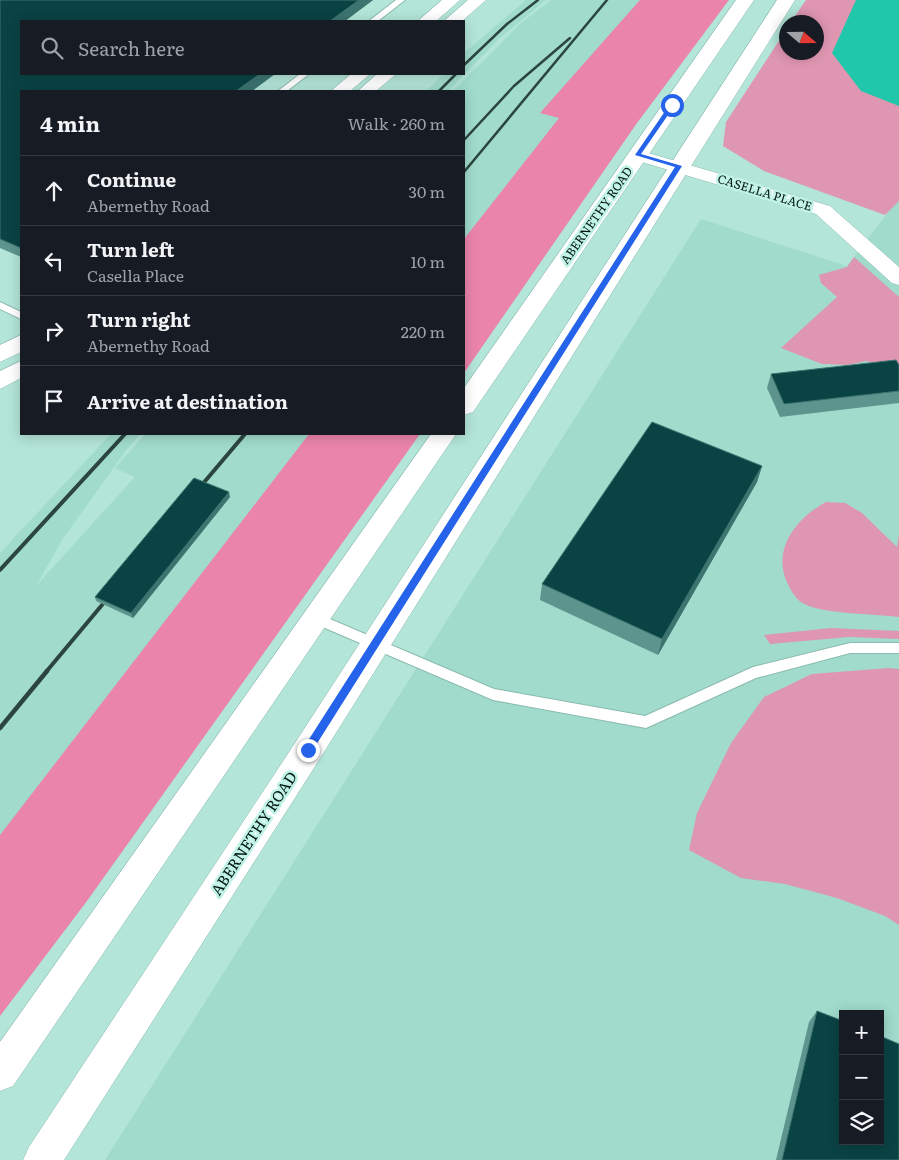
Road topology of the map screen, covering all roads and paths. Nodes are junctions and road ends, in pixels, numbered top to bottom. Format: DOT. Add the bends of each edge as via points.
graph roads {
  1 [pos="401,0"];
  2 [pos="452,0"];
  3 [pos="478,0"];
  4 [pos="745,0"];
  5 [pos="786,0"];
  6 [pos="374,20"];
  7 [pos="427,20"];
  8 [pos="453,20"];
  9 [pos="304,75"];
  10 [pos="359,75"];
  11 [pos="386,75"];
  12 [pos="283,90"];
  13 [pos="340,90"];
  14 [pos="367,90"];
  15 [pos="638,155"];
  16 [pos="678,166"];
  17 [pos="899,278"];
  18 [pos="0,306"];
  19 [pos="20,316"];
  20 [pos="20,343"];
  21 [pos="0,355"];
  22 [pos="20,369"];
  23 [pos="0,381"];
  24 [pos="465,405"];
  25 [pos="443,435"];
  26 [pos="316,618"];
  27 [pos="376,644"];
  28 [pos="899,648"];
  29 [pos="0,1073"];
  30 [pos="42,1160"];
  1 -- 6 [label="lane"];
  2 -- 7 [label="street"];
  3 -- 8 [label="street"];
  4 -- 15 [label="main road, ABERNETHY ROAD"];
  5 -- 16 [label="main road, ABERNETHY ROAD"];
  9 -- 12 [label="lane"];
  10 -- 13 [label="street"];
  11 -- 14 [label="street"];
  15 -- 16 [label="street, CASELLA PLACE"];
  15 -- 24 [label="main road, ABERNETHY ROAD"];
  16 -- 17 [label="street, CASELLA PLACE" via="823,210"];
  16 -- 27 [label="main road, ABERNETHY ROAD"];
  18 -- 19 [label="lane"];
  20 -- 21 [label="street"];
  22 -- 23 [label="street"];
  25 -- 26 [label="main road"];
  26 -- 27 [label="lane"];
  26 -- 29 [label="main road"];
  27 -- 28 [label="lane" via="493,694 646,722 753,673 850,648"];
  27 -- 30 [label="main road, ABERNETHY ROAD"];
}
